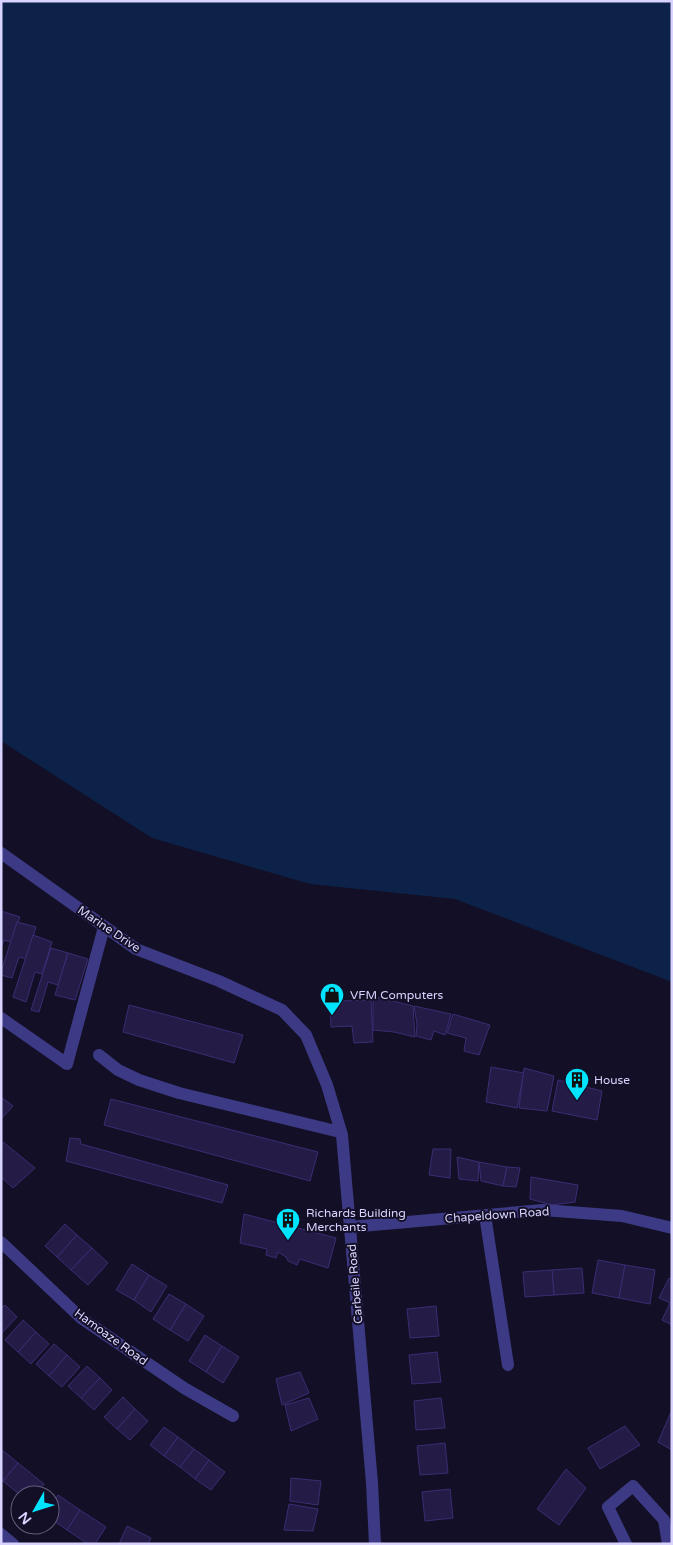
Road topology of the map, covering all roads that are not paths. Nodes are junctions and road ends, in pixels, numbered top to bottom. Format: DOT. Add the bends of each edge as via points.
graph roads {
  1 [pos="1,853"];
  2 [pos="104,928"];
  3 [pos="282,1010"];
  4 [pos="1,1018"];
  5 [pos="99,1055"];
  6 [pos="340,1132"];
  7 [pos="485,1215"];
  8 [pos="350,1227"];
  9 [pos="672,1228"];
  10 [pos="1,1242"];
  11 [pos="508,1364"];
  12 [pos="233,1416"];
  13 [pos="1,1534"];
  14 [pos="13,1544"];
  15 [pos="375,1544"];
  16 [pos="626,1544"];
  17 [pos="668,1544"];
  1 -- 2 [label="street, Marine Drive"];
  2 -- 3 [label="street, Marine Drive" via="136,949"];
  2 -- 4 [label="street" via="67,1064"];
  3 -- 6 [label="street, Carbeile Road" via="306,1036 328,1085"];
  5 -- 6 [label="street" via="118,1070 139,1080 179,1093"];
  6 -- 8 [label="street, Carbeile Road"];
  7 -- 8 [label="street, Chapeldown Road"];
  7 -- 9 [label="street, Chapeldown Road" via="543,1210 622,1216"];
  7 -- 11 [label="street"];
  8 -- 15 [label="street, Carbeile Road"];
  10 -- 12 [label="street, Hamoaze Road" via="81,1318 184,1388"];
  13 -- 14 [label="street"];
  16 -- 17 [label="street" via="608,1507 633,1486 664,1520"];
}
